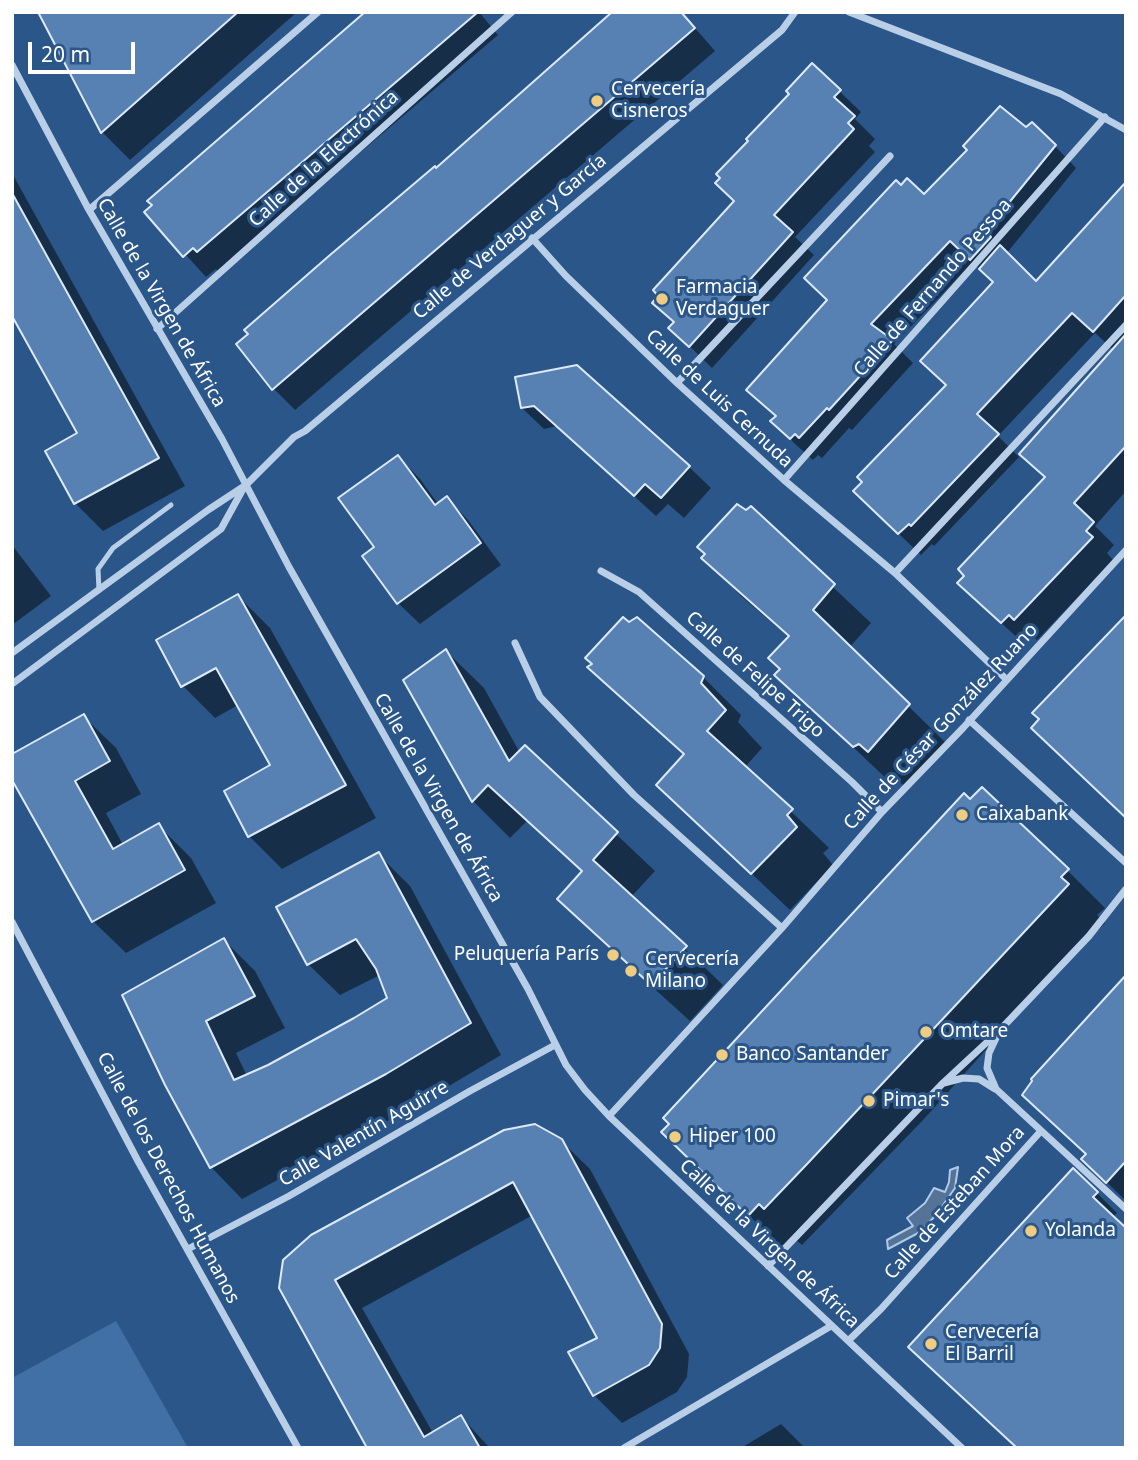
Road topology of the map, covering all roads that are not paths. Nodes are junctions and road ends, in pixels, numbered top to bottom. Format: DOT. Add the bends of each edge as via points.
graph roads {
  1 [pos="318,12"];
  2 [pos="512,12"];
  3 [pos="795,12"];
  4 [pos="849,12"];
  5 [pos="12,65"];
  6 [pos="1105,117"];
  7 [pos="1126,130"];
  8 [pos="890,156"];
  9 [pos="89,210"];
  10 [pos="532,238"];
  11 [pos="1126,325"];
  12 [pos="157,329"];
  13 [pos="677,383"];
  14 [pos="784,480"];
  15 [pos="246,485"];
  16 [pos="171,505"];
  17 [pos="1126,550"];
  18 [pos="601,571"];
  19 [pos="895,573"];
  20 [pos="99,590"];
  21 [pos="515,643"];
  22 [pos="12,653"];
  23 [pos="1006,679"];
  24 [pos="12,684"];
  25 [pos="970,720"];
  26 [pos="882,812"];
  27 [pos="1126,863"];
  28 [pos="1126,889"];
  29 [pos="12,922"];
  30 [pos="782,928"];
  31 [pos="999,1031"];
  32 [pos="555,1045"];
  33 [pos="943,1083"];
  34 [pos="996,1089"];
  35 [pos="609,1116"];
  36 [pos="1040,1132"];
  37 [pos="1126,1209"];
  38 [pos="188,1249"];
  39 [pos="768,1266"];
  40 [pos="831,1326"];
  41 [pos="849,1340"];
  42 [pos="298,1448"];
  43 [pos="624,1448"];
  44 [pos="962,1448"];
  1 -- 9 [label="street"];
  2 -- 12 [label="street, Calle de la Electrónica"];
  3 -- 10 [label="street, Calle de Verdaguer y García" via="782,30"];
  4 -- 6 [label="street" via="1061,94"];
  5 -- 9 [label="street, Calle de la Virgen de África"];
  6 -- 7 [label="street"];
  6 -- 14 [label="street, Calle de Fernando Pessoa"];
  8 -- 13 [label="street"];
  9 -- 12 [label="street, Calle de la Virgen de África"];
  10 -- 13 [label="street, Calle de Luis Cernuda"];
  10 -- 15 [label="street, Calle de Verdaguer y García" via="294,437"];
  11 -- 19 [label="street"];
  12 -- 15 [label="street, Calle de la Virgen de África"];
  13 -- 14 [label="street, Calle de Luis Cernuda"];
  14 -- 19 [label="street, Calle de Luis Cernuda"];
  15 -- 20 [label="street, Calle de Verdaguer y García"];
  15 -- 24 [label="street, Calle de Verdaguer y García" via="221,529"];
  15 -- 32 [label="street, Calle de la Virgen de África"];
  16 -- 20 [label="lane" via="113,548 98,569"];
  17 -- 23 [label="street, Calle de César González Ruano"];
  18 -- 26 [label="street, Calle de Felipe Trigo" via="639,592"];
  19 -- 23 [label="street, Calle de Luis Cernuda"];
  20 -- 22 [label="street, Calle de Verdaguer y García"];
  21 -- 30 [label="street" via="540,697 634,795"];
  23 -- 25 [label="street, Calle de César González Ruano"];
  25 -- 26 [label="street, Calle de César González Ruano"];
  25 -- 27 [label="street"];
  26 -- 30 [label="street, Calle de César González Ruano"];
  28 -- 31 [label="street" via="1089,936"];
  29 -- 38 [label="street, Calle de los Derechos Humanos"];
  30 -- 35 [label="street, Calle de César González Ruano"];
  31 -- 33 [label="street"];
  31 -- 34 [label="street" via="987,1068"];
  32 -- 35 [label="street, Calle de la Virgen de África"];
  32 -- 38 [label="street, Calle Valentín Aguirre"];
  33 -- 34 [label="street, Calle de Esteban Mora" via="979,1079"];
  33 -- 39 [label="street"];
  34 -- 36 [label="street, Calle de Esteban Mora"];
  35 -- 39 [label="street, Calle de la Virgen de África"];
  36 -- 37 [label="street"];
  36 -- 41 [label="street, Calle de Esteban Mora"];
  38 -- 42 [label="street, Calle de los Derechos Humanos"];
  39 -- 40 [label="street, Calle de la Virgen de África"];
  40 -- 41 [label="street, Calle de la Virgen de África"];
  40 -- 43 [label="street"];
  41 -- 44 [label="street, Calle de la Virgen de África"];
}
